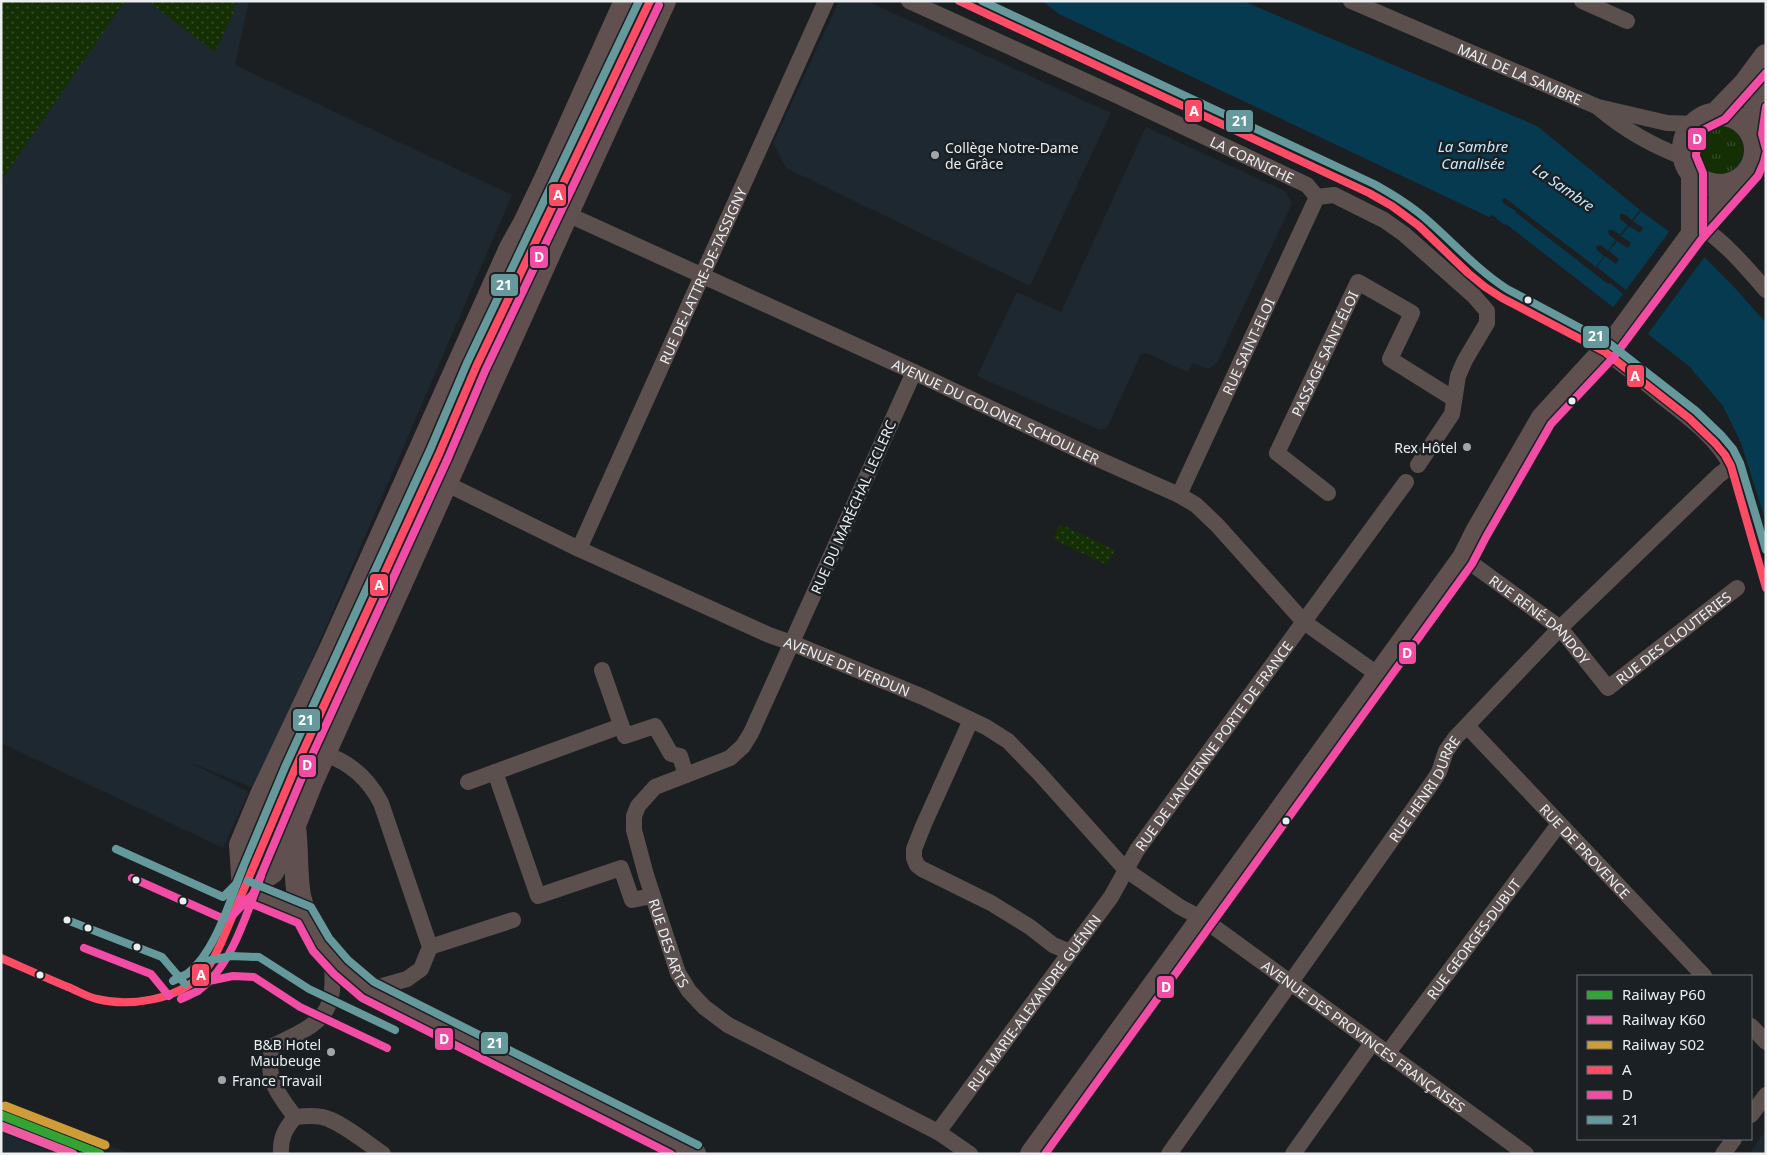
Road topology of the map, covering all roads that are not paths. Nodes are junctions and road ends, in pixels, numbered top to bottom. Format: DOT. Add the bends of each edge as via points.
graph roads {
  1 [pos="626,1"];
  2 [pos="664,1"];
  3 [pos="826,1"];
  4 [pos="909,1"];
  5 [pos="1352,1"];
  6 [pos="1582,1"];
  7 [pos="1627,21"];
  8 [pos="1766,56"];
  9 [pos="1766,79"];
  10 [pos="1598,107"];
  11 [pos="1705,119"];
  12 [pos="1752,134"];
  13 [pos="1689,166"];
  14 [pos="1755,170"];
  15 [pos="1317,197"];
  16 [pos="567,214"];
  17 [pos="1694,233"];
  18 [pos="701,276"];
  19 [pos="1766,290"];
  20 [pos="1605,352"];
  21 [pos="914,372"];
  22 [pos="1454,399"];
  23 [pos="1418,466"];
  24 [pos="1406,482"];
  25 [pos="445,483"];
  26 [pos="1328,493"];
  27 [pos="1179,495"];
  28 [pos="578,550"];
  29 [pos="1464,558"];
  30 [pos="1737,588"];
  31 [pos="1304,622"];
  32 [pos="1560,628"];
  33 [pos="792,643"];
  34 [pos="602,670"];
  35 [pos="1380,676"];
  36 [pos="1608,688"];
  37 [pos="971,720"];
  38 [pos="621,726"];
  39 [pos="1467,726"];
  40 [pos="324,754"];
  41 [pos="495,772"];
  42 [pos="686,776"];
  43 [pos="468,782"];
  44 [pos="1560,824"];
  45 [pos="295,831"];
  46 [pos="1126,870"];
  47 [pos="244,890"];
  48 [pos="652,896"];
  49 [pos="305,915"];
  50 [pos="1203,919"];
  51 [pos="513,920"];
  52 [pos="430,947"];
  53 [pos="1070,952"];
  54 [pos="331,956"];
  55 [pos="1703,975"];
  56 [pos="1290,982"];
  57 [pos="368,990"];
  58 [pos="1752,1027"];
  59 [pos="1766,1042"];
  60 [pos="1372,1043"];
  61 [pos="1387,1054"];
  62 [pos="1766,1095"];
  63 [pos="1752,1114"];
  64 [pos="294,1117"];
  65 [pos="938,1132"];
  66 [pos="1733,1140"];
  67 [pos="281,1154"];
  68 [pos="383,1154"];
  69 [pos="694,1154"];
  70 [pos="970,1154"];
  71 [pos="1032,1154"];
  72 [pos="1169,1154"];
  73 [pos="1293,1154"];
  74 [pos="1526,1154"];
  75 [pos="1723,1154"];
  1 -- 47 [label="main road" via="261,796 241,845"];
  2 -- 16 [label="main road"];
  3 -- 18 [label="street, RUE DE-LATTRE-DE-TASSIGNY"];
  4 -- 15 [label="street, LA CORNICHE" via="1307,185"];
  5 -- 10 [label="street, MAIL DE LA SAMBRE"];
  6 -- 7 [label="street"];
  8 -- 11 [label="main road" via="1746,82"];
  9 -- 12 [label="main road" via="1758,90"];
  10 -- 11 [label="street, MAIL DE LA SAMBRE" via="1667,123"];
  10 -- 13 [label="street" via="1620,126"];
  11 -- 12 [label="main road" via="1727,115 1746,125"];
  11 -- 13 [label="main road" via="1688,134 1684,146"];
  12 -- 14 [label="main road" via="1756,151"];
  13 -- 14 [label="main road" via="1703,182 1715,185 1727,185"];
  13 -- 17 [label="main road"];
  14 -- 17 [label="main road"];
  15 -- 22 [label="street" via="1334,196 1384,220 1404,234 1487,311 1487,323 1458,376"];
  15 -- 27 [label="street, RUE SAINT-ELOI"];
  16 -- 18 [label="street, AVENUE DU COLONEL SCHOULLER"];
  16 -- 25 [label="main road"];
  17 -- 19 [label="street" via="1717,237"];
  17 -- 20 [label="main road"];
  18 -- 21 [label="street, AVENUE DU COLONEL SCHOULLER"];
  18 -- 28 [label="street, RUE DE-LATTRE-DE-TASSIGNY"];
  20 -- 29 [label="main road" via="1543,418"];
  20 -- 32 [label="street, RUE HENRI DURRE" via="1690,419 1715,442 1731,466"];
  21 -- 27 [label="street, AVENUE DU COLONEL SCHOULLER"];
  21 -- 33 [label="street, RUE DU MARÉCHAL LECLERC"];
  22 -- 23 [label="street" via="1452,414"];
  22 -- 26 [label="street, PASSAGE SAINT-ÉLOI" via="1390,359 1412,313 1358,282 1277,453"];
  24 -- 31 [label="street, RUE DE L'ANCIENNE PORTE DE FRANCE"];
  25 -- 28 [label="street, AVENUE DE VERDUN"];
  25 -- 40 [label="main road"];
  27 -- 31 [label="street, AVENUE DU COLONEL SCHOULLER" via="1196,505 1217,525"];
  28 -- 33 [label="street, AVENUE DE VERDUN" via="769,636"];
  29 -- 32 [label="street, RUE RENÉ-DANDOY"];
  29 -- 35 [label="main road"];
  30 -- 36 [label="street, RUE DES CLOUTERIES"];
  31 -- 35 [label="street, AVENUE DU COLONEL SCHOULLER"];
  31 -- 46 [label="street, RUE DE L'ANCIENNE PORTE DE FRANCE" via="1137,850"];
  32 -- 36 [label="street, RUE RENÉ-DANDOY"];
  32 -- 39 [label="street, RUE HENRI DURRE"];
  33 -- 37 [label="street, AVENUE DE VERDUN"];
  33 -- 42 [label="street, RUE DES ARTS" via="743,746 730,758"];
  34 -- 38 [label="street"];
  35 -- 50 [label="main road"];
  37 -- 46 [label="street, AVENUE DE VERDUN" via="1008,741"];
  37 -- 53 [label="street" via="917,841 914,858 922,869 991,903 1052,945"];
  38 -- 41 [label="street"];
  38 -- 42 [label="street" via="625,736 655,726 671,754 680,756"];
  39 -- 44 [label="street, RUE DE PROVENCE"];
  39 -- 56 [label="street, RUE HENRI DURRE" via="1446,751 1432,782"];
  40 -- 45 [label="main road" via="304,797"];
  40 -- 52 [label="street" via="340,759 366,780 381,802"];
  41 -- 43 [label="street"];
  41 -- 48 [label="street" via="538,896 621,868 632,900"];
  42 -- 48 [label="street, RUE DES ARTS" via="655,787 638,806 634,816 634,830"];
  44 -- 55 [label="street, RUE DE PROVENCE"];
  44 -- 61 [label="street, RUE GEORGES-DUBUT"];
  45 -- 47 [label="main road" via="272,872"];
  45 -- 49 [label="main road" via="299,897"];
  46 -- 50 [label="street, AVENUE DE VERDUN"];
  46 -- 53 [label="street, RUE MARIE-ALEXANDRE GUÉNIN" via="1111,897"];
  47 -- 49 [label="main road"];
  48 -- 65 [label="street, RUE DES ARTS" via="678,974 688,991 704,1007 728,1025"];
  49 -- 54 [label="main road"];
  50 -- 56 [label="street, AVENUE DES PROVINCES FRANÇAISES"];
  50 -- 71 [label="main road"];
  51 -- 52 [label="street"];
  52 -- 57 [label="street" via="421,969 407,978"];
  53 -- 65 [label="street, RUE MARIE-ALEXANDRE GUÉNIN"];
  54 -- 57 [label="main road"];
  54 -- 64 [label="street" via="333,988 327,1009 319,1021 306,1030 273,1046 269,1060 274,1088"];
  56 -- 60 [label="street, AVENUE DES PROVINCES FRANÇAISES"];
  56 -- 72 [label="street, RUE HENRI DURRE"];
  57 -- 69 [label="main road"];
  58 -- 59 [label="street"];
  60 -- 61 [label="street, AVENUE DES PROVINCES FRANÇAISES"];
  60 -- 73 [label="street"];
  61 -- 74 [label="street, AVENUE DES PROVINCES FRANÇAISES"];
  62 -- 63 [label="street"];
  64 -- 67 [label="street" via="284,1131"];
  64 -- 68 [label="street" via="324,1117"];
  65 -- 70 [label="street, RUE DES ARTS"];
  66 -- 75 [label="street"];
}
